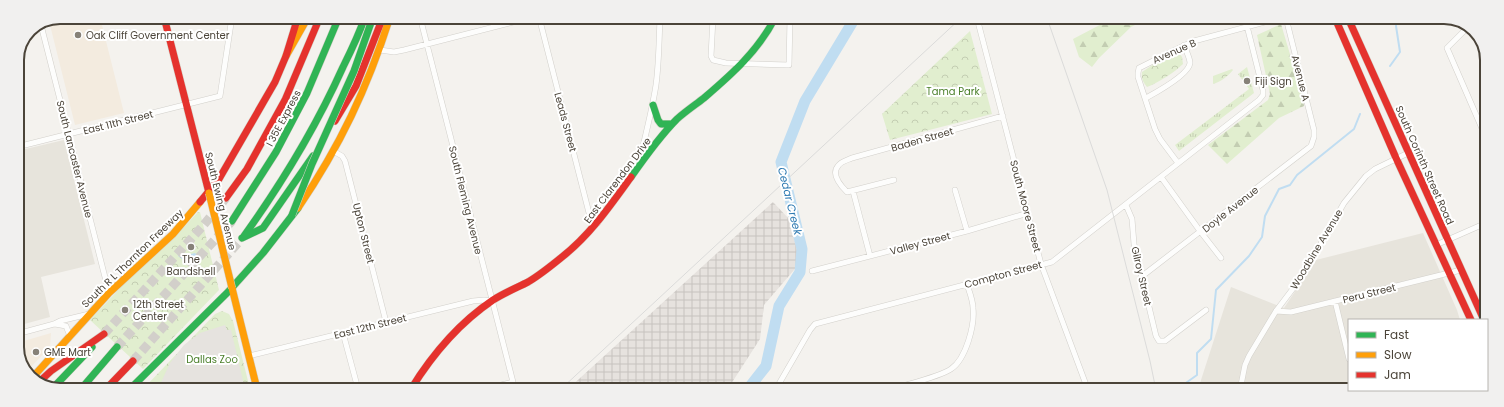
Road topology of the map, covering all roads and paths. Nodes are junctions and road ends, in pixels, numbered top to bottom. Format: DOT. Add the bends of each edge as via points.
graph roads {
  1 [pos="166,24"];
  2 [pos="231,24"];
  3 [pos="296,24"];
  4 [pos="304,24"];
  5 [pos="317,24"];
  6 [pos="336,24"];
  7 [pos="362,24"];
  8 [pos="371,24"];
  9 [pos="380,24"];
  10 [pos="388,24"];
  11 [pos="422,24"];
  12 [pos="508,24"];
  13 [pos="541,24"];
  14 [pos="660,24"];
  15 [pos="713,24"];
  16 [pos="772,24"];
  17 [pos="790,24"];
  18 [pos="979,24"];
  19 [pos="1247,24"];
  20 [pos="1261,24"];
  21 [pos="1288,24"];
  22 [pos="1338,24"];
  23 [pos="1351,24"];
  24 [pos="1248,28"];
  25 [pos="42,29"];
  26 [pos="1464,31"];
  27 [pos="428,44"];
  28 [pos="1184,45"];
  29 [pos="380,50"];
  30 [pos="286,56"];
  31 [pos="743,64"];
  32 [pos="1146,98"];
  33 [pos="186,105"];
  34 [pos="652,105"];
  35 [pos="1388,108"];
  36 [pos="1376,113"];
  37 [pos="1002,116"];
  38 [pos="672,124"];
  39 [pos="1480,126"];
  40 [pos="69,134"];
  41 [pos="1314,137"];
  42 [pos="24,145"];
  43 [pos="333,151"];
  44 [pos="1408,153"];
  45 [pos="1396,158"];
  46 [pos="1178,163"];
  47 [pos="638,166"];
  48 [pos="1161,177"];
  49 [pos="894,180"];
  50 [pos="955,190"];
  51 [pos="853,191"];
  52 [pos="208,193"];
  53 [pos="226,198"];
  54 [pos="1126,205"];
  55 [pos="1028,213"];
  56 [pos="292,215"];
  57 [pos="232,221"];
  58 [pos="598,223"];
  59 [pos="1480,226"];
  60 [pos="967,231"];
  61 [pos="1200,232"];
  62 [pos="1448,240"];
  63 [pos="1436,245"];
  64 [pos="870,256"];
  65 [pos="1221,258"];
  66 [pos="1041,264"];
  67 [pos="1461,270"];
  68 [pos="812,271"];
  69 [pos="1449,273"];
  70 [pos="1142,277"];
  71 [pos="967,284"];
  72 [pos="232,288"];
  73 [pos="109,293"];
  74 [pos="492,301"];
  75 [pos="1335,301"];
  76 [pos="1206,310"];
  77 [pos="1276,311"];
  78 [pos="1480,311"];
  79 [pos="89,314"];
  80 [pos="1471,319"];
  81 [pos="386,322"];
  82 [pos="54,324"];
  83 [pos="24,332"];
  84 [pos="343,333"];
  85 [pos="70,336"];
  86 [pos="117,347"];
  87 [pos="1348,355"];
  88 [pos="250,356"];
  89 [pos="133,361"];
  90 [pos="36,374"];
  91 [pos="43,378"];
  92 [pos="58,383"];
  93 [pos="85,383"];
  94 [pos="112,383"];
  95 [pos="136,383"];
  96 [pos="256,383"];
  97 [pos="356,383"];
  98 [pos="415,383"];
  99 [pos="509,383"];
  100 [pos="779,383"];
  101 [pos="912,383"];
  102 [pos="1085,383"];
  103 [pos="1241,383"];
  1 -- 33 [label="main road, South Ewing Avenue"];
  2 -- 33 [label="street, East 11th Street" via="220,96"];
  3 -- 30 [label="main road, South R L Thornton Freeway"];
  4 -- 30 [label="main road"];
  5 -- 53 [label="main road" via="285,100 247,169"];
  6 -- 57 [label="main road, I 35E Express" via="307,93 280,146"];
  7 -- 9 [label="main road" via="319,118 263,210 240,240 263,228 303,171 356,86"];
  8 -- 56 [label="main road, bridge" via="354,71"];
  10 -- 29 [label="main road"];
  11 -- 27 [label="street, South Fleming Avenue"];
  12 -- 27 [label="street"];
  13 -- 58 [label="street, Leads Street" via="590,213"];
  14 -- 34 [label="street" via="658,65"];
  15 -- 31 [label="street" via="713,60"];
  16 -- 31 [label="main road, East Clarendon Drive"];
  17 -- 31 [label="street" via="789,65"];
  18 -- 37 [label="street, South Moore Street"];
  19 -- 24 [label="street"];
  20 -- 24 [label="street, Avenue B"];
  21 -- 41 [label="street, Avenue A"];
  22 -- 36 [label="main road"];
  23 -- 35 [label="main road, South Corinth Street Road"];
  24 -- 28 [label="street, Avenue B"];
  24 -- 46 [label="street, Compton Street" via="1263,95 1260,100"];
  25 -- 40 [label="street, South Lancaster Avenue"];
  26 -- 39 [label="street" via="1447,48"];
  27 -- 29 [label="street" via="394,52"];
  27 -- 74 [label="street, South Fleming Avenue"];
  28 -- 32 [label="street" via="1190,62 1189,67 1158,92"];
  28 -- 32 [label="street, Avenue B" via="1140,68 1138,77"];
  29 -- 43 [label="main road" via="358,104"];
  30 -- 52 [label="main road, South R L Thornton Freeway" via="275,82 247,132"];
  31 -- 38 [label="main road, East Clarendon Drive"];
  32 -- 46 [label="street" via="1155,130"];
  33 -- 40 [label="street, East 11th Street"];
  33 -- 52 [label="main road, South Ewing Avenue"];
  34 -- 38 [label="main road" via="661,124"];
  34 -- 47 [label="street"];
  35 -- 36 [label="main road"];
  35 -- 44 [label="main road, South Corinth Street Road"];
  36 -- 45 [label="main road"];
  37 -- 51 [label="street, Baden Street" via="842,162 838,165 836,177 847,192"];
  37 -- 55 [label="street, South Moore Street"];
  38 -- 47 [label="main road, East Clarendon Drive"];
  40 -- 42 [label="street, East 11th Street"];
  40 -- 73 [label="street, South Lancaster Avenue"];
  41 -- 61 [label="street, Doyle Avenue" via="1311,146"];
  43 -- 56 [label="main road"];
  43 -- 81 [label="street, Upton Street" via="345,161"];
  44 -- 45 [label="street, Woodbine Avenue"];
  44 -- 62 [label="main road, South Corinth Street Road"];
  45 -- 63 [label="main road"];
  45 -- 77 [label="street, Woodbine Avenue" via="1366,176 1344,203 1298,282"];
  46 -- 48 [label="street, Compton Street"];
  47 -- 58 [label="main road, East Clarendon Drive"];
  48 -- 54 [label="street, Compton Street"];
  48 -- 61 [label="street"];
  49 -- 51 [label="street"];
  50 -- 60 [label="street"];
  51 -- 64 [label="street"];
  52 -- 72 [label="main road, South Ewing Avenue, bridge"];
  52 -- 73 [label="main road, South R L Thornton Freeway" via="174,234"];
  54 -- 66 [label="street, Compton Street" via="1052,262"];
  54 -- 70 [label="street, Gilroy Street" via="1132,219 1134,244"];
  55 -- 60 [label="street, Valley Street"];
  55 -- 66 [label="street, South Moore Street"];
  56 -- 72 [label="main road"];
  58 -- 74 [label="main road, East Clarendon Drive" via="552,265"];
  59 -- 62 [label="street"];
  60 -- 64 [label="street, Valley Street"];
  61 -- 65 [label="street"];
  61 -- 70 [label="street, Doyle Avenue"];
  62 -- 63 [label="street"];
  62 -- 67 [label="main road, South Corinth Street Road"];
  63 -- 69 [label="main road"];
  64 -- 68 [label="street, Valley Street"];
  66 -- 71 [label="street, Compton Street"];
  66 -- 102 [label="street, South Moore Street"];
  67 -- 69 [label="street, Peru Street"];
  67 -- 78 [label="main road, South Corinth Street Road"];
  69 -- 75 [label="street, Peru Street"];
  69 -- 80 [label="main road"];
  70 -- 76 [label="street, Gilroy Street" via="1159,341 1165,342"];
  71 -- 100 [label="street, Compton Street" via="815,324"];
  71 -- 101 [label="street" via="973,306 973,318 961,359 952,369"];
  72 -- 88 [label="main road, South Ewing Avenue"];
  72 -- 95 [label="main road"];
  73 -- 79 [label="main road, South R L Thornton Freeway"];
  74 -- 81 [label="street, East 12th Street" via="473,301"];
  74 -- 98 [label="main road, East Clarendon Drive" via="438,350"];
  74 -- 99 [label="street, South Fleming Avenue" via="513,382"];
  75 -- 77 [label="street, Peru Street" via="1291,312"];
  75 -- 87 [label="street"];
  77 -- 103 [label="street, Woodbine Avenue" via="1249,356"];
  79 -- 82 [label="street"];
  79 -- 85 [label="main road, South R L Thornton Freeway"];
  81 -- 84 [label="street, East 12th Street"];
  82 -- 83 [label="street"];
  82 -- 85 [label="street" via="66,326"];
  84 -- 88 [label="street, East 12th Street"];
  84 -- 97 [label="street"];
  85 -- 90 [label="main road, South R L Thornton Freeway"];
  86 -- 93 [label="main road"];
  88 -- 96 [label="main road, South Ewing Avenue"];
  89 -- 94 [label="main road"];
  91 -- 92 [label="main road" via="104,334"];
}
